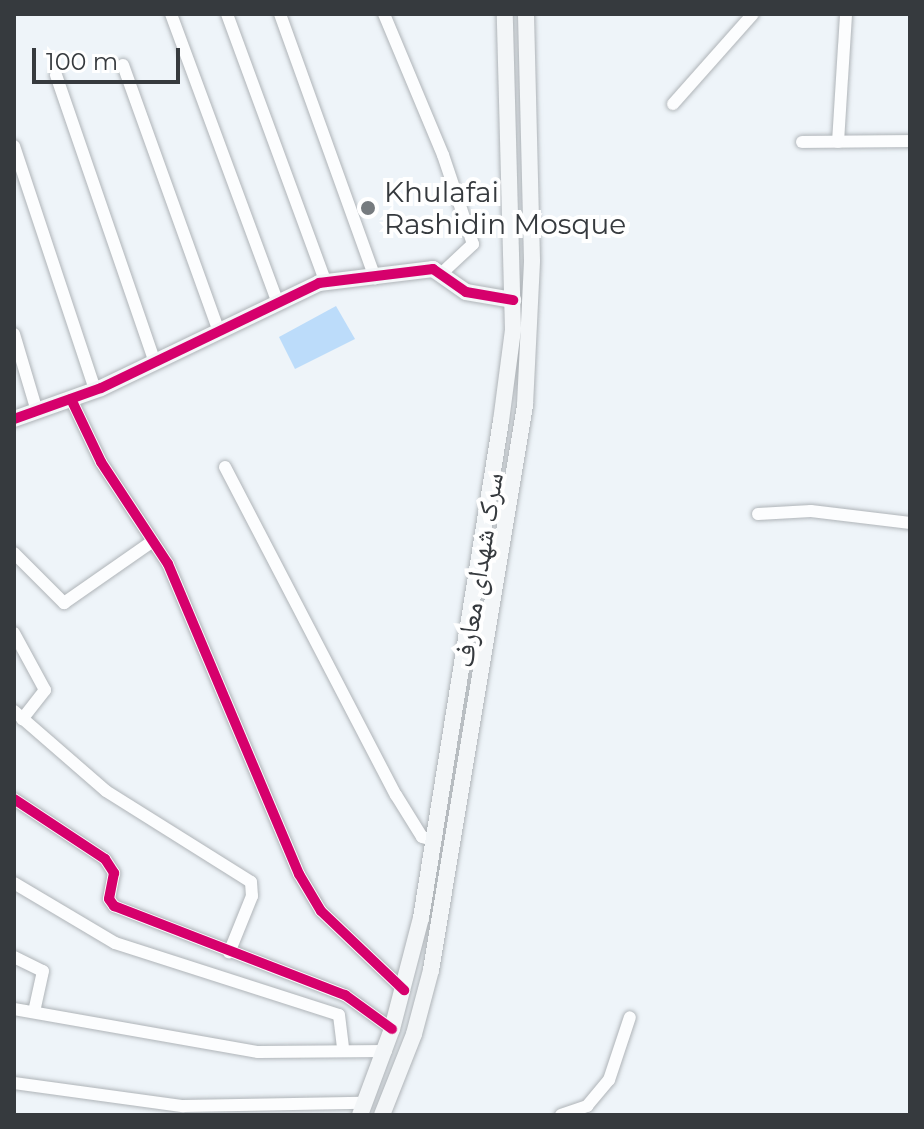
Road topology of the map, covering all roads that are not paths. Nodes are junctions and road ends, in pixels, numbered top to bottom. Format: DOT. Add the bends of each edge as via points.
graph roads {
  1 [pos="171,14"];
  2 [pos="227,14"];
  3 [pos="280,14"];
  4 [pos="384,14"];
  5 [pos="505,14"];
  6 [pos="526,14"];
  7 [pos="753,14"];
  8 [pos="846,14"];
  9 [pos="123,65"];
  10 [pos="56,75"];
  11 [pos="673,104"];
  12 [pos="910,141"];
  13 [pos="802,142"];
  14 [pos="838,142"];
  15 [pos="14,146"];
  16 [pos="442,273"];
  17 [pos="375,278"];
  18 [pos="326,283"];
  19 [pos="513,300"];
  20 [pos="278,303"];
  21 [pos="219,332"];
  22 [pos="14,334"];
  23 [pos="155,362"];
  24 [pos="95,390"];
  25 [pos="71,399"];
  26 [pos="37,411"];
  27 [pos="14,419"];
  28 [pos="225,467"];
  29 [pos="758,514"];
  30 [pos="910,523"];
  31 [pos="153,541"];
  32 [pos="14,553"];
  33 [pos="14,633"];
  34 [pos="18,715"];
  35 [pos="14,799"];
  36 [pos="433,840"];
  37 [pos="14,883"];
  38 [pos="229,953"];
  39 [pos="14,957"];
  40 [pos="404,990"];
  41 [pos="14,1009"];
  42 [pos="34,1012"];
  43 [pos="630,1017"];
  44 [pos="392,1029"];
  45 [pos="343,1049"];
  46 [pos="386,1051"];
  47 [pos="14,1083"];
  48 [pos="362,1109"];
  49 [pos="382,1115"];
  50 [pos="561,1115"];
  1 -- 20 [label="street"];
  2 -- 18 [label="street"];
  3 -- 17 [label="street"];
  4 -- 16 [label="street" via="443,155 473,244"];
  5 -- 19 [label="main road, سرک شهدای معارف"];
  6 -- 49 [label="main road, سرک شهدای معارف" via="532,289 525,405 431,970 414,1034"];
  7 -- 11 [label="street"];
  8 -- 14 [label="street"];
  9 -- 21 [label="street"];
  10 -- 23 [label="street"];
  12 -- 14 [label="street"];
  13 -- 14 [label="street"];
  15 -- 24 [label="street"];
  16 -- 17 [label="main road" via="424,269"];
  16 -- 19 [label="main road" via="466,292"];
  17 -- 18 [label="main road"];
  18 -- 20 [label="main road"];
  19 -- 36 [label="main road, سرک شهدای معارف" via="486,529"];
  20 -- 21 [label="main road"];
  21 -- 23 [label="main road"];
  22 -- 26 [label="street"];
  23 -- 24 [label="main road"];
  24 -- 25 [label="main road"];
  25 -- 26 [label="main road"];
  25 -- 31 [label="street" via="101,462"];
  26 -- 27 [label="main road"];
  28 -- 36 [label="street" via="396,795 422,837"];
  29 -- 30 [label="street" via="811,511"];
  31 -- 32 [label="street" via="64,603"];
  31 -- 40 [label="street" via="228,697 299,874 321,911"];
  33 -- 34 [label="street" via="45,690"];
  34 -- 38 [label="street" via="106,791 251,882 252,896"];
  35 -- 38 [label="street" via="105,859 114,873 109,899 114,906"];
  36 -- 40 [label="main road, سرک شهدای معارف"];
  37 -- 45 [label="street" via="115,943 339,1015"];
  38 -- 44 [label="street" via="345,995"];
  39 -- 42 [label="street" via="43,971"];
  40 -- 44 [label="main road, سرک شهدای معارف"];
  41 -- 42 [label="street"];
  42 -- 45 [label="street" via="258,1052"];
  43 -- 50 [label="street" via="609,1080 587,1106"];
  44 -- 46 [label="main road, سرک شهدای معارف"];
  45 -- 46 [label="street"];
  46 -- 48 [label="main road, سرک شهدای معارف"];
  47 -- 48 [label="street" via="183,1106"];
}
